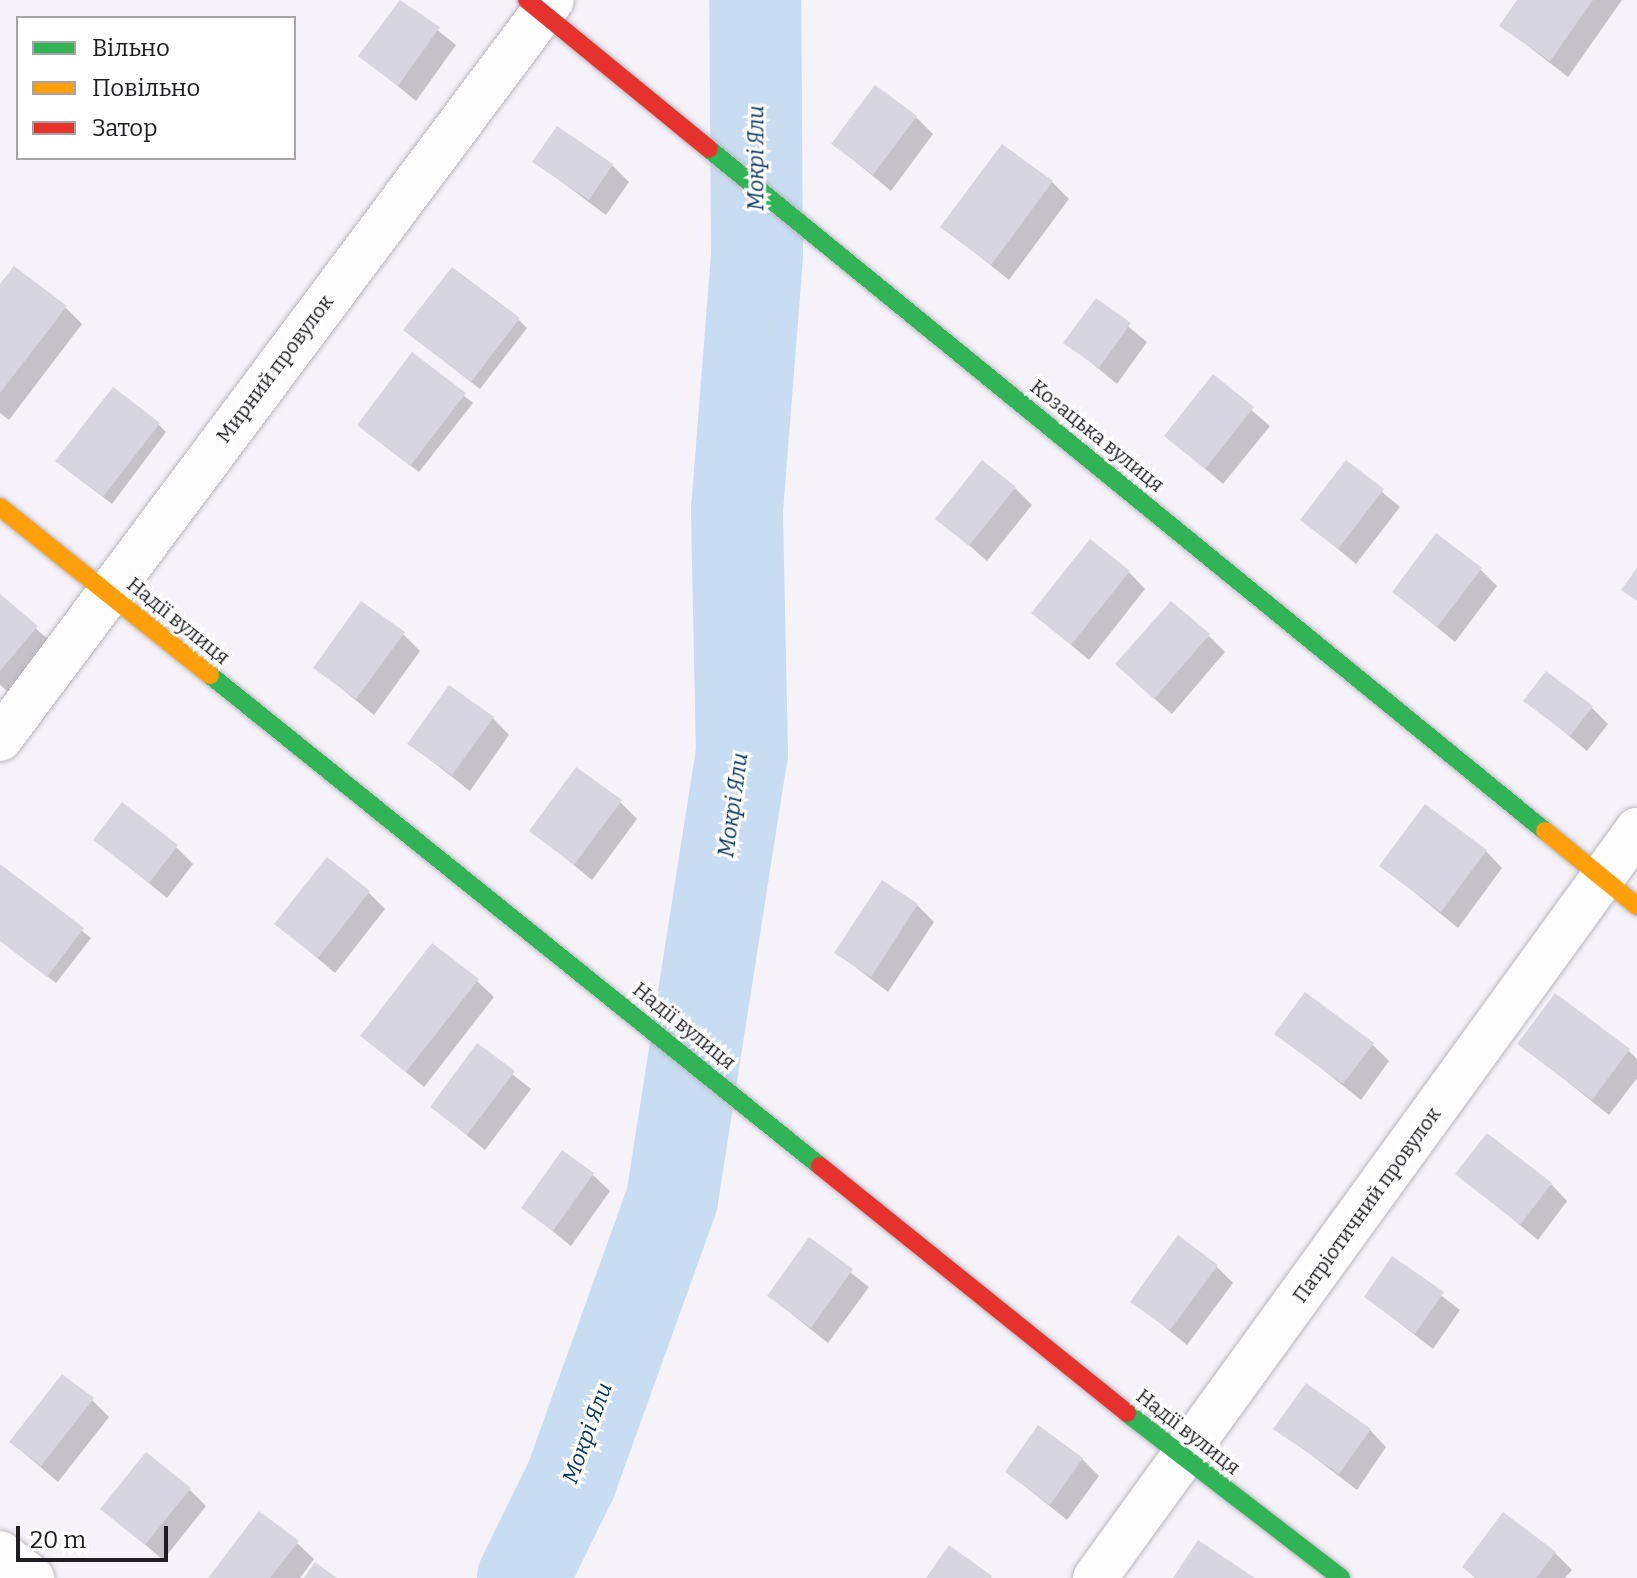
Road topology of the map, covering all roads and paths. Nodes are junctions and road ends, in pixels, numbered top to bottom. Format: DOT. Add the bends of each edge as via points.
graph roads {
  1 [pos="541,4"];
  2 [pos="0,507"];
  3 [pos="107,593"];
  4 [pos="0,739"];
  5 [pos="1637,830"];
  6 [pos="1601,879"];
  7 [pos="1637,906"];
  8 [pos="1185,1459"];
  9 [pos="0,1553"];
  10 [pos="32,1578"];
  11 [pos="1095,1578"];
  12 [pos="1341,1578"];
  1 -- 3 [label="street, Мирний провулок"];
  1 -- 6 [label="street, Козацька вулиця"];
  2 -- 3 [label="street, Надії вулиця"];
  3 -- 4 [label="street, Мирний провулок"];
  3 -- 8 [label="street, Надії вулиця"];
  5 -- 6 [label="street, Патріотичний провулок"];
  6 -- 7 [label="street, Козацька вулиця"];
  6 -- 8 [label="street, Патріотичний провулок"];
  8 -- 11 [label="street, Патріотичний провулок"];
  8 -- 12 [label="street, Надії вулиця"];
  9 -- 10 [label="street"];
}
